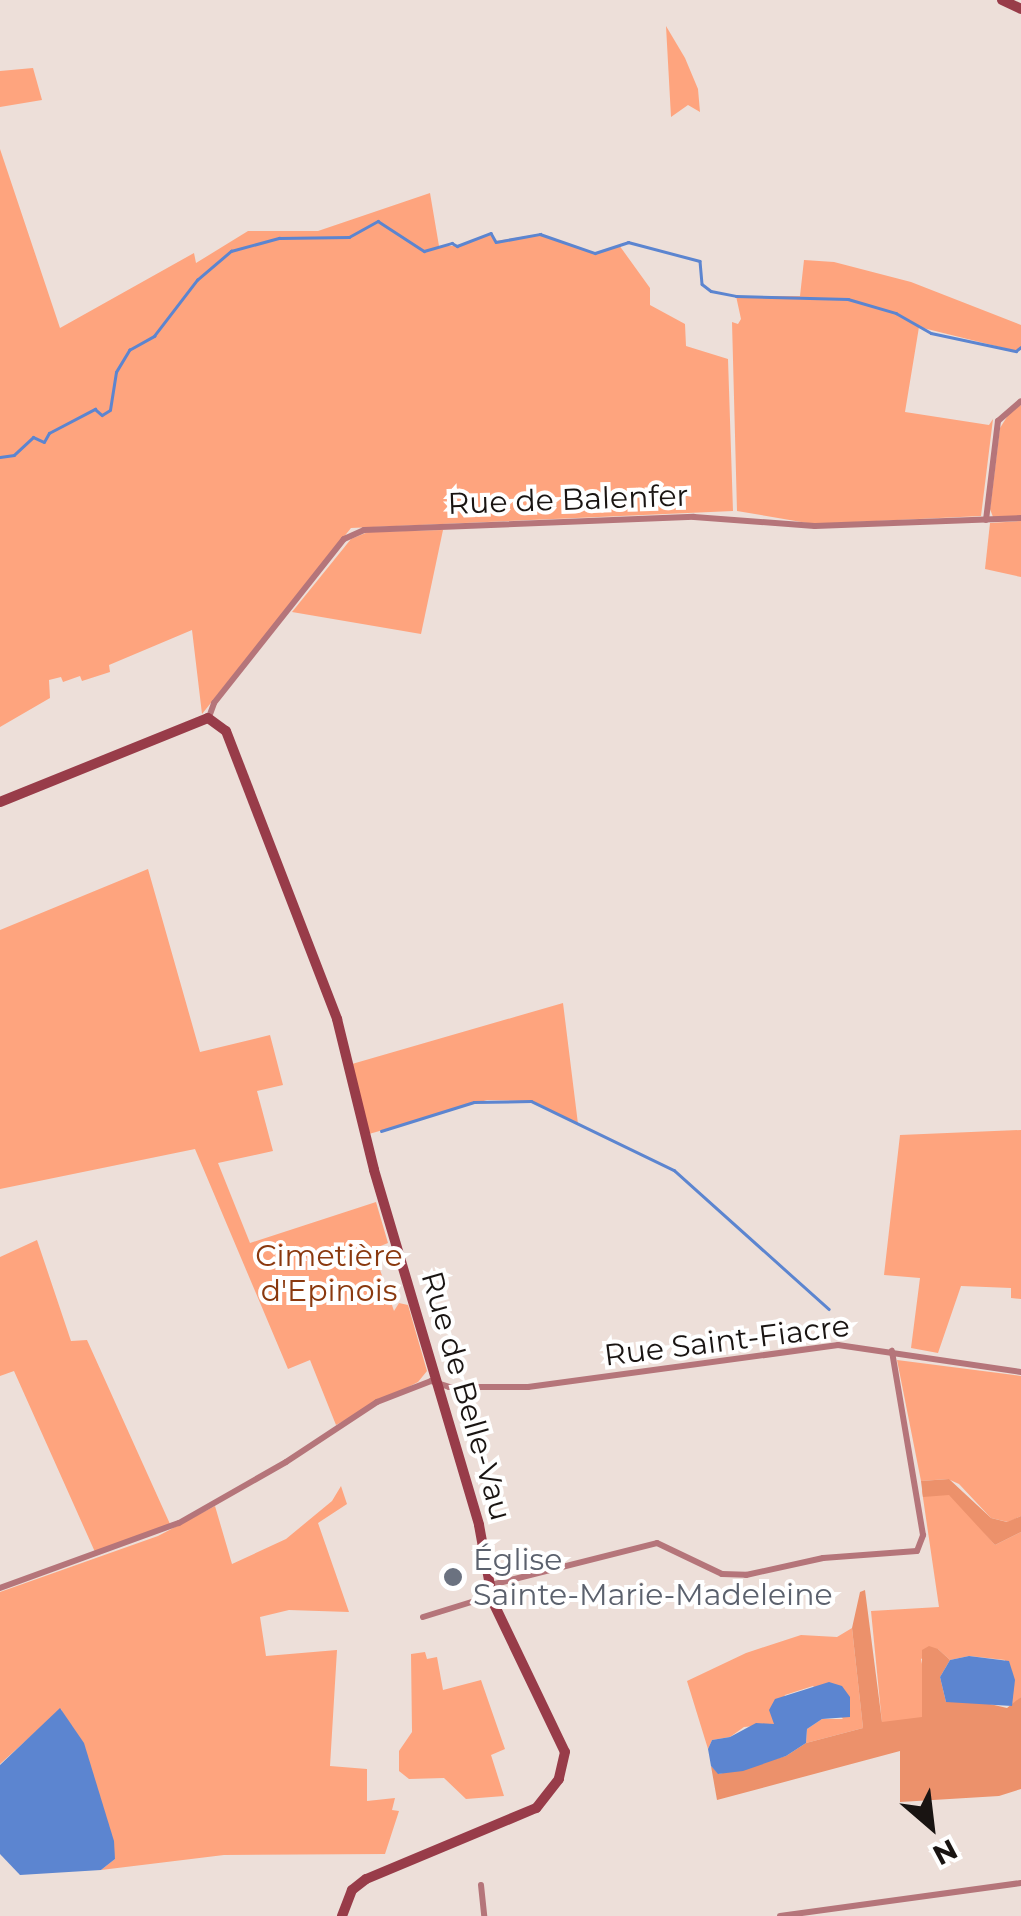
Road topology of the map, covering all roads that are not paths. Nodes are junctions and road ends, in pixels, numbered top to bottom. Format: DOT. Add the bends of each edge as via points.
graph roads {
  1 [pos="1002,0"];
  2 [pos="1021,8"];
  3 [pos="1021,400"];
  4 [pos="1021,518"];
  5 [pos="986,520"];
  6 [pos="208,718"];
  7 [pos="0,802"];
  8 [pos="892,1351"];
  9 [pos="1021,1372"];
  10 [pos="437,1383"];
  11 [pos="0,1588"];
  12 [pos="491,1591"];
  13 [pos="423,1618"];
  14 [pos="1021,1883"];
  15 [pos="482,1885"];
  16 [pos="342,1916"];
  17 [pos="484,1916"];
  18 [pos="780,1916"];
  1 -- 2 [label="street"];
  3 -- 5 [label="street" via="998,420"];
  4 -- 5 [label="street, Rue de Balenfer"];
  5 -- 6 [label="street, Rue de Balenfer" via="815,526 694,517 364,530 344,539"];
  6 -- 7 [label="street"];
  6 -- 10 [label="street, Rue de Belle-Vau" via="221,724 238,758 336,1018"];
  8 -- 9 [label="street, Rue Saint-Fiacre"];
  8 -- 10 [label="street, Rue Saint-Fiacre" via="826,1345 552,1385"];
  8 -- 12 [label="street" via="923,1535 917,1551 823,1558 746,1576 722,1574 656,1543"];
  10 -- 11 [label="street" via="377,1402 179,1523"];
  10 -- 12 [label="street, Rue de Belle-Vau"];
  12 -- 13 [label="street"];
  12 -- 16 [label="street, Rue de Belle-Vau" via="562,1742 559,1779 526,1815 358,1884"];
  14 -- 18 [label="street"];
  15 -- 17 [label="street"];
}
